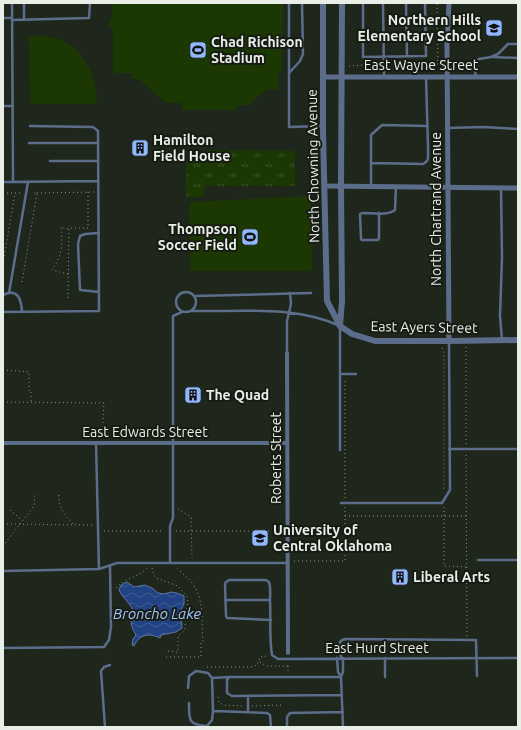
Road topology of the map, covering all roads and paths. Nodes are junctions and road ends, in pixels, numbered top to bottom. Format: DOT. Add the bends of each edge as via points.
graph roads {
  1 [pos="12,3"];
  2 [pos="24,3"];
  3 [pos="90,3"];
  4 [pos="289,3"];
  5 [pos="302,3"];
  6 [pos="323,3"];
  7 [pos="342,3"];
  8 [pos="363,3"];
  9 [pos="384,3"];
  10 [pos="406,3"];
  11 [pos="425,3"];
  12 [pos="437,3"];
  13 [pos="449,3"];
  14 [pos="3,18"];
  15 [pos="12,19"];
  16 [pos="24,20"];
  17 [pos="518,44"];
  18 [pos="407,56"];
  19 [pos="384,57"];
  20 [pos="490,57"];
  21 [pos="518,58"];
  22 [pos="384,64"];
  23 [pos="349,66"];
  24 [pos="289,72"];
  25 [pos="342,76"];
  26 [pos="384,76"];
  27 [pos="324,77"];
  28 [pos="426,77"];
  29 [pos="447,77"];
  30 [pos="475,77"];
  31 [pos="518,77"];
  32 [pos="3,106"];
  33 [pos="13,106"];
  34 [pos="30,126"];
  35 [pos="323,126"];
  36 [pos="427,126"];
  37 [pos="448,128"];
  38 [pos="518,129"];
  39 [pos="98,142"];
  40 [pos="29,143"];
  41 [pos="50,161"];
  42 [pos="98,161"];
  43 [pos="371,163"];
  44 [pos="98,181"];
  45 [pos="3,182"];
  46 [pos="13,182"];
  47 [pos="28,182"];
  48 [pos="341,185"];
  49 [pos="324,186"];
  50 [pos="371,186"];
  51 [pos="396,186"];
  52 [pos="448,186"];
  53 [pos="501,187"];
  54 [pos="518,188"];
  55 [pos="26,192"];
  56 [pos="98,192"];
  57 [pos="3,193"];
  58 [pos="15,193"];
  59 [pos="37,193"];
  60 [pos="379,213"];
  61 [pos="69,229"];
  62 [pos="99,233"];
  63 [pos="3,264"];
  64 [pos="68,274"];
  65 [pos="22,282"];
  66 [pos="100,292"];
  67 [pos="9,293"];
  68 [pos="290,293"];
  69 [pos="311,293"];
  70 [pos="3,295"];
  71 [pos="195,296"];
  72 [pos="22,311"];
  73 [pos="192,311"];
  74 [pos="3,312"];
  75 [pos="182,312"];
  76 [pos="289,312"];
  77 [pos="340,326"];
  78 [pos="502,340"];
  79 [pos="518,340"];
  80 [pos="449,344"];
  81 [pos="461,346"];
  82 [pos="287,353"];
  83 [pos="3,370"];
  84 [pos="340,374"];
  85 [pos="346,374"];
  86 [pos="356,374"];
  87 [pos="3,402"];
  88 [pos="31,402"];
  89 [pos="3,443"];
  90 [pos="96,443"];
  91 [pos="102,443"];
  92 [pos="172,443"];
  93 [pos="287,443"];
  94 [pos="449,448"];
  95 [pos="466,449"];
  96 [pos="518,449"];
  97 [pos="340,450"];
  98 [pos="35,494"];
  99 [pos="59,495"];
  100 [pos="443,502"];
  101 [pos="341,503"];
  102 [pos="345,503"];
  103 [pos="173,505"];
  104 [pos="10,510"];
  105 [pos="345,516"];
  106 [pos="467,516"];
  107 [pos="444,517"];
  108 [pos="23,520"];
  109 [pos="3,524"];
  110 [pos="20,524"];
  111 [pos="73,524"];
  112 [pos="98,526"];
  113 [pos="98,531"];
  114 [pos="170,531"];
  115 [pos="191,531"];
  116 [pos="287,531"];
  117 [pos="3,546"];
  118 [pos="478,560"];
  119 [pos="518,560"];
  120 [pos="287,562"];
  121 [pos="148,563"];
  122 [pos="152,563"];
  123 [pos="170,563"];
  124 [pos="175,563"];
  125 [pos="192,563"];
  126 [pos="110,566"];
  127 [pos="467,567"];
  128 [pos="99,570"];
  129 [pos="3,571"];
  130 [pos="110,589"];
  131 [pos="225,600"];
  132 [pos="270,600"];
  133 [pos="271,620"];
  134 [pos="467,640"];
  135 [pos="3,648"];
  136 [pos="165,651"];
  137 [pos="288,653"];
  138 [pos="267,656"];
  139 [pos="166,657"];
  140 [pos="340,658"];
  141 [pos="385,658"];
  142 [pos="476,658"];
  143 [pos="518,658"];
  144 [pos="259,662"];
  145 [pos="288,662"];
  146 [pos="110,665"];
  147 [pos="288,666"];
  148 [pos="207,667"];
  149 [pos="288,676"];
  150 [pos="477,676"];
  151 [pos="341,677"];
  152 [pos="385,677"];
  153 [pos="212,678"];
  154 [pos="229,678"];
  155 [pos="188,688"];
  156 [pos="342,695"];
  157 [pos="248,696"];
  158 [pos="218,697"];
  159 [pos="189,703"];
  160 [pos="282,705"];
  161 [pos="248,706"];
  162 [pos="213,711"];
  163 [pos="248,712"];
  164 [pos="342,712"];
  165 [pos="105,727"];
  166 [pos="207,727"];
  167 [pos="271,727"];
  168 [pos="287,727"];
  169 [pos="343,727"];
  1 -- 15 [label="lane"];
  2 -- 16 [label="lane"];
  3 -- 16 [label="lane" via="89,18"];
  4 -- 24 [label="lane"];
  5 -- 24 [label="lane" via="303,54"];
  6 -- 27 [label="street, North Chowning Avenue"];
  7 -- 25 [label="street, North Chowning Avenue"];
  8 -- 19 [label="lane" via="363,57"];
  9 -- 19 [label="lane"];
  10 -- 18 [label="lane"];
  11 -- 18 [label="lane" via="426,56"];
  12 -- 22 [label="path" via="438,64"];
  13 -- 29 [label="street, North Chartrand Avenue"];
  14 -- 15 [label="lane"];
  15 -- 16 [label="lane"];
  15 -- 33 [label="lane"];
  17 -- 20 [label="lane" via="508,44 498,54"];
  18 -- 19 [label="lane"];
  19 -- 22 [label="lane"];
  20 -- 21 [label="lane"];
  20 -- 30 [label="lane" via="476,62"];
  22 -- 23 [label="path"];
  22 -- 26 [label="lane"];
  24 -- 35 [label="lane" via="289,126"];
  25 -- 26 [label="street, East Wayne Street"];
  25 -- 27 [label="street, East Wayne Street"];
  25 -- 48 [label="street, North Chowning Avenue"];
  26 -- 28 [label="street, East Wayne Street"];
  27 -- 35 [label="street, North Chowning Avenue"];
  28 -- 29 [label="street, East Wayne Street"];
  28 -- 36 [label="lane"];
  29 -- 30 [label="street, East Wayne Street"];
  29 -- 37 [label="street, North Chartrand Avenue"];
  30 -- 31 [label="street, East Wayne Street"];
  32 -- 33 [label="lane"];
  33 -- 46 [label="lane"];
  34 -- 39 [label="lane" via="93,127 98,131"];
  35 -- 49 [label="street, North Chowning Avenue"];
  36 -- 43 [label="lane" via="382,125 371,135"];
  36 -- 43 [label="lane" via="428,159 423,164"];
  37 -- 38 [label="lane"];
  37 -- 52 [label="street, North Chartrand Avenue"];
  39 -- 40 [label="lane"];
  39 -- 42 [label="lane"];
  41 -- 42 [label="lane"];
  42 -- 44 [label="lane"];
  43 -- 50 [label="lane"];
  44 -- 47 [label="lane"];
  44 -- 56 [label="lane"];
  45 -- 46 [label="lane"];
  46 -- 47 [label="lane"];
  47 -- 55 [label="lane"];
  48 -- 49 [label="street"];
  48 -- 50 [label="street"];
  48 -- 77 [label="street, North Chowning Avenue"];
  49 -- 77 [label="street, North Chowning Avenue" via="327,301"];
  50 -- 51 [label="street"];
  51 -- 52 [label="street"];
  51 -- 60 [label="lane" via="395,210"];
  52 -- 53 [label="street"];
  52 -- 80 [label="street, North Chartrand Avenue"];
  53 -- 54 [label="street"];
  53 -- 78 [label="lane"];
  55 -- 58 [label="path"];
  55 -- 59 [label="path"];
  55 -- 67 [label="lane"];
  56 -- 59 [label="path"];
  56 -- 62 [label="lane"];
  57 -- 58 [label="path"];
  58 -- 63 [label="path"];
  59 -- 65 [label="path"];
  60 -- 60 [label="lane" via="360,214 362,240 378,240"];
  61 -- 64 [label="path" via="61,228 61,251 52,270"];
  62 -- 66 [label="lane"];
  62 -- 66 [label="lane" via="80,236 78,244 80,290"];
  66 -- 72 [label="lane" via="99,311"];
  67 -- 70 [label="lane"];
  67 -- 72 [label="lane" via="17,295 21,300"];
  68 -- 69 [label="lane"];
  68 -- 71 [label="lane"];
  68 -- 76 [label="lane, Roberts Street"];
  71 -- 73 [label="lane" via="197,303"];
  71 -- 75 [label="lane" via="186,292 180,294 176,304"];
  72 -- 74 [label="lane"];
  73 -- 75 [label="lane"];
  73 -- 76 [label="lane, East Ayers Street"];
  75 -- 92 [label="lane" via="173,316 172,321"];
  76 -- 77 [label="lane, East Ayers Street"];
  76 -- 82 [label="lane, Roberts Street"];
  77 -- 80 [label="street, East Ayers Street" via="352,334 375,341"];
  77 -- 84 [label="lane, North Chowning Avenue"];
  78 -- 79 [label="street, East Ayers Street"];
  78 -- 80 [label="street, East Ayers Street"];
  80 -- 94 [label="lane"];
  80 -- 100 [label="path" via="442,347"];
  81 -- 95 [label="path" via="466,346"];
  82 -- 93 [label="street, Roberts Street"];
  83 -- 88 [label="path" via="29,372"];
  84 -- 85 [label="lane"];
  84 -- 97 [label="lane, North Chowning Avenue"];
  85 -- 86 [label="lane"];
  85 -- 102 [label="path"];
  87 -- 88 [label="path"];
  88 -- 91 [label="path" via="104,403"];
  89 -- 90 [label="street, East Edwards Street"];
  90 -- 91 [label="street, East Edwards Street"];
  90 -- 112 [label="lane"];
  91 -- 92 [label="street, East Edwards Street"];
  92 -- 93 [label="street, East Edwards Street"];
  92 -- 103 [label="lane"];
  93 -- 116 [label="street, Roberts Street"];
  94 -- 95 [label="lane"];
  94 -- 100 [label="lane" via="450,490"];
  95 -- 96 [label="lane"];
  95 -- 106 [label="path"];
  98 -- 108 [label="path" via="34,506"];
  99 -- 111 [label="path" via="58,504"];
  100 -- 102 [label="lane"];
  100 -- 107 [label="path"];
  101 -- 102 [label="lane"];
  102 -- 105 [label="path"];
  103 -- 114 [label="lane"];
  103 -- 115 [label="path" via="191,517"];
  104 -- 108 [label="path"];
  105 -- 107 [label="path"];
  105 -- 120 [label="path" via="345,561"];
  106 -- 107 [label="path"];
  106 -- 127 [label="path"];
  107 -- 127 [label="path" via="444,566"];
  108 -- 110 [label="path"];
  109 -- 110 [label="path"];
  110 -- 111 [label="path"];
  110 -- 117 [label="path"];
  111 -- 112 [label="path"];
  112 -- 113 [label="lane"];
  113 -- 114 [label="path"];
  113 -- 128 [label="lane"];
  114 -- 115 [label="path"];
  114 -- 123 [label="lane"];
  115 -- 116 [label="path"];
  115 -- 125 [label="path"];
  116 -- 120 [label="street, Roberts Street"];
  118 -- 119 [label="lane"];
  120 -- 125 [label="lane"];
  120 -- 137 [label="street, Roberts Street"];
  121 -- 122 [label="lane"];
  121 -- 126 [label="lane" via="117,563"];
  121 -- 130 [label="path" via="147,569 139,575 121,583 115,589"];
  122 -- 123 [label="lane"];
  122 -- 136 [label="path" via="152,571 156,578 178,586 188,598 185,628 178,636 178,652"];
  123 -- 124 [label="lane"];
  124 -- 125 [label="lane"];
  124 -- 139 [label="path" via="194,584 199,598 203,642 201,657"];
  126 -- 128 [label="lane"];
  126 -- 130 [label="lane"];
  127 -- 134 [label="path"];
  128 -- 129 [label="lane"];
  130 -- 135 [label="lane" via="111,627 109,640 104,647"];
  131 -- 132 [label="lane"];
  131 -- 132 [label="lane" via="227,581 266,580 270,584"];
  131 -- 133 [label="lane" via="227,618"];
  132 -- 133 [label="lane"];
  133 -- 140 [label="lane, East Hurd Street" via="271,649 274,658"];
  134 -- 140 [label="lane" via="346,639 340,642"];
  134 -- 142 [label="lane" via="476,640"];
  138 -- 144 [label="path" via="260,657"];
  140 -- 141 [label="lane, East Hurd Street"];
  140 -- 151 [label="lane" via="343,672"];
  140 -- 151 [label="lane" via="338,672"];
  141 -- 142 [label="lane, East Hurd Street"];
  141 -- 152 [label="lane"];
  142 -- 143 [label="lane, East Hurd Street"];
  142 -- 150 [label="lane"];
  144 -- 147 [label="path" via="269,666"];
  144 -- 148 [label="path" via="252,667"];
  145 -- 147 [label="path"];
  146 -- 165 [label="lane" via="101,671"];
  147 -- 149 [label="path"];
  149 -- 151 [label="lane"];
  149 -- 154 [label="lane"];
  151 -- 156 [label="lane"];
  153 -- 154 [label="lane"];
  153 -- 155 [label="lane" via="208,673 196,672 189,676"];
  153 -- 162 [label="lane"];
  154 -- 157 [label="lane" via="229,695"];
  156 -- 157 [label="lane"];
  156 -- 164 [label="lane"];
  157 -- 161 [label="lane"];
  158 -- 161 [label="path" via="223,705"];
  159 -- 166 [label="lane" via="189,718 192,723"];
  160 -- 161 [label="path"];
  161 -- 163 [label="lane"];
  162 -- 163 [label="lane"];
  162 -- 166 [label="lane" via="212,720"];
  163 -- 167 [label="lane" via="267,713 270,715"];
  164 -- 168 [label="lane" via="290,713 287,717"];
  164 -- 169 [label="lane"];
}
